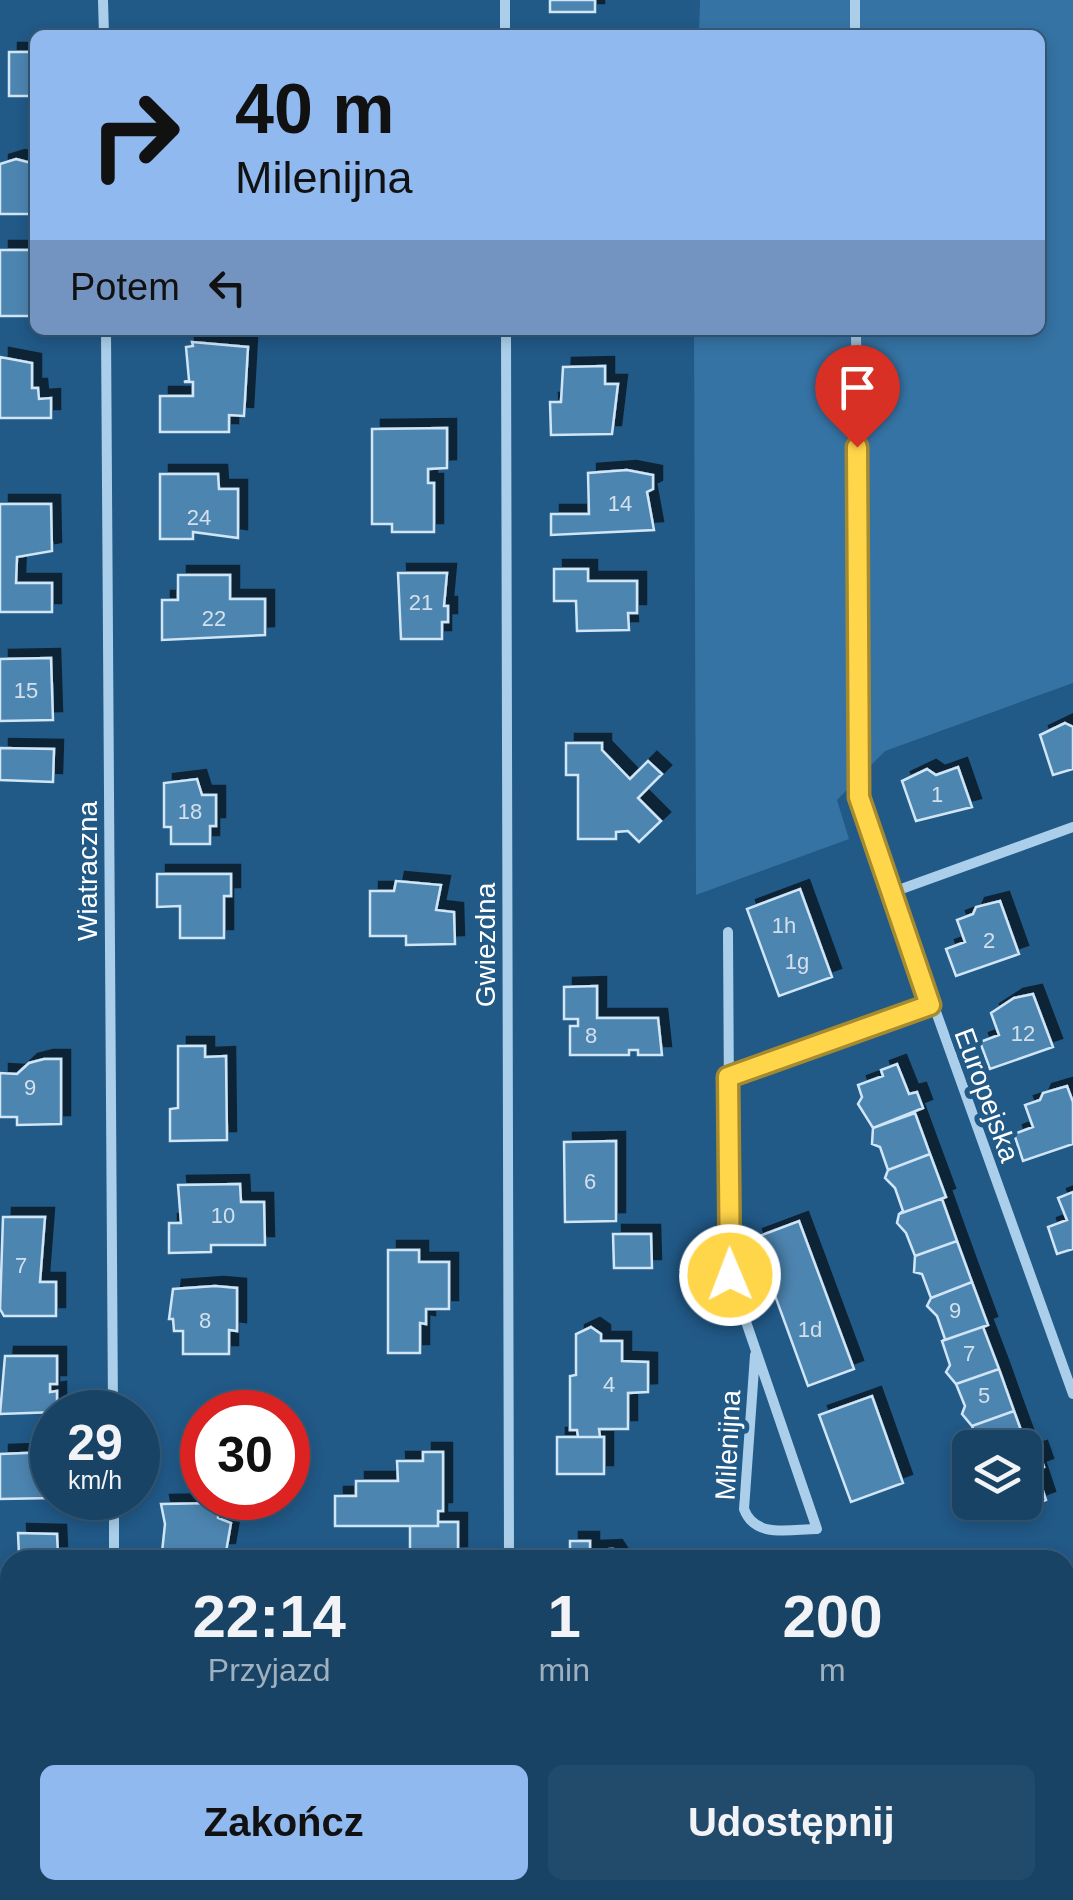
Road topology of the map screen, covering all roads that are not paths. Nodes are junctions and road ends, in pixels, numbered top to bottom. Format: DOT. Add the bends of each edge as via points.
graph roads {
  1 [pos="104,0"];
  2 [pos="505,0"];
  3 [pos="855,0"];
  4 [pos="104,30"];
  5 [pos="505,30"];
  6 [pos="855,30"];
  7 [pos="106,335"];
  8 [pos="506,335"];
  9 [pos="856,335"];
  10 [pos="1073,827"];
  11 [pos="892,892"];
  12 [pos="728,932"];
  13 [pos="930,1005"];
  14 [pos="728,1077"];
  15 [pos="756,1355"];
  16 [pos="113,1390"];
  17 [pos="1073,1394"];
  18 [pos="114,1520"];
  19 [pos="114,1550"];
  20 [pos="509,1550"];
  1 -- 4 [label="street"];
  2 -- 5 [label="street"];
  3 -- 6 [label="street"];
  7 -- 16 [label="street, Wiatraczna"];
  8 -- 20 [label="street, Gwiezdna"];
  9 -- 11 [label="street, Europejska" via="859,797"];
  10 -- 11 [label="street"];
  11 -- 13 [label="street, Europejska"];
  12 -- 14 [label="street, Milenijna"];
  13 -- 14 [label="street"];
  13 -- 17 [label="street, Europejska"];
  14 -- 15 [label="street, Milenijna" via="730,1275"];
  15 -- 15 [label="street, Milenijna" via="809,1505 817,1529 757,1529 744,1510"];
  18 -- 19 [label="street"];
}
